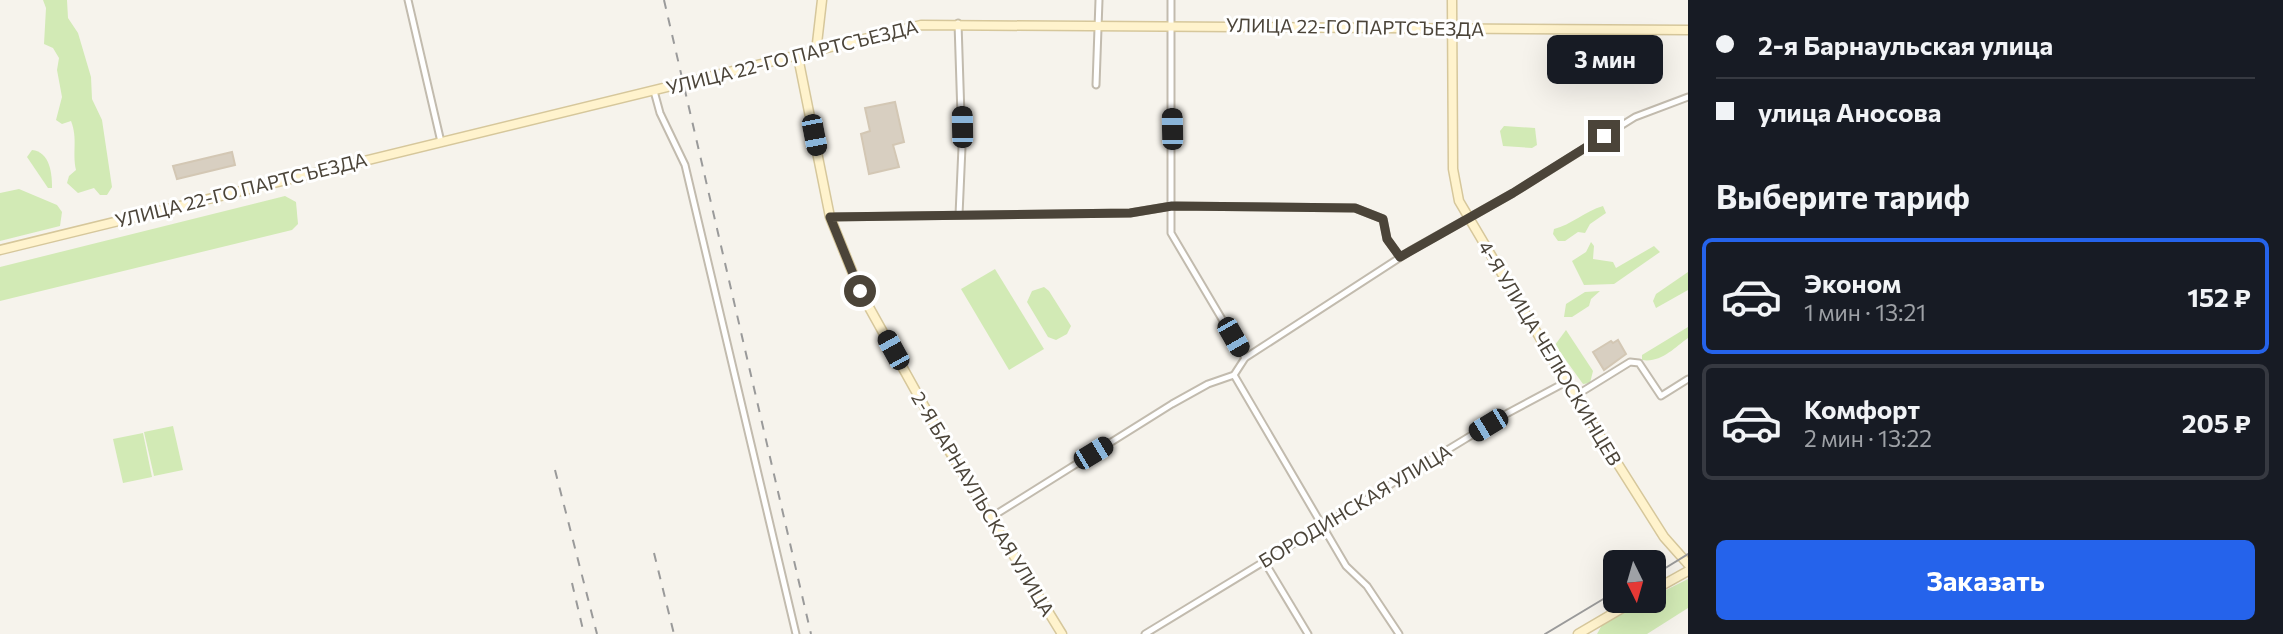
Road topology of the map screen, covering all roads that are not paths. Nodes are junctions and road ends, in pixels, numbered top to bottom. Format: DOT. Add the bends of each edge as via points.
graph roads {
  1 [pos="408,0"];
  2 [pos="822,0"];
  3 [pos="1099,0"];
  4 [pos="1171,0"];
  5 [pos="1452,0"];
  6 [pos="958,23"];
  7 [pos="1098,25"];
  8 [pos="1171,26"];
  9 [pos="1452,29"];
  10 [pos="1688,30"];
  11 [pos="816,52"];
  12 [pos="798,57"];
  13 [pos="1096,85"];
  14 [pos="654,91"];
  15 [pos="1688,97"];
  16 [pos="441,142"];
  17 [pos="1172,206"];
  18 [pos="959,215"];
  19 [pos="830,217"];
  20 [pos="1469,218"];
  21 [pos="0,250"];
  22 [pos="1400,257"];
  23 [pos="1245,358"];
  24 [pos="1234,375"];
  25 [pos="1688,379"];
  26 [pos="1566,382"];
  27 [pos="1575,396"];
  28 [pos="990,518"];
  29 [pos="1322,526"];
  30 [pos="1264,561"];
  31 [pos="1688,564"];
  32 [pos="1688,571"];
  33 [pos="1666,583"];
  34 [pos="1617,613"];
  35 [pos="1590,631"];
  36 [pos="796,634"];
  37 [pos="1062,634"];
  38 [pos="1145,634"];
  39 [pos="1308,634"];
  40 [pos="1399,634"];
  41 [pos="1578,634"];
  1 -- 16 [label="street"];
  2 -- 11 [label="main road"];
  3 -- 7 [label="street"];
  4 -- 8 [label="street"];
  5 -- 9 [label="main road, 4-Я УЛИЦА ЧЕЛЮСКИНЦЕВ"];
  6 -- 7 [label="main road, УЛИЦА 22-ГО ПАРТСЪЕЗДА"];
  6 -- 11 [label="main road, УЛИЦА 22-ГО ПАРТСЪЕЗДА" via="901,29"];
  6 -- 18 [label="street"];
  7 -- 8 [label="main road, УЛИЦА 22-ГО ПАРТСЪЕЗДА"];
  7 -- 13 [label="street"];
  8 -- 9 [label="main road, УЛИЦА 22-ГО ПАРТСЪЕЗДА"];
  8 -- 17 [label="street"];
  9 -- 10 [label="main road, УЛИЦА 22-ГО ПАРТСЪЕЗДА"];
  9 -- 20 [label="main road, 4-Я УЛИЦА ЧЕЛЮСКИНЦЕВ" via="1453,169 1457,194"];
  11 -- 12 [label="main road, УЛИЦА 22-ГО ПАРТСЪЕЗДА"];
  12 -- 14 [label="main road, УЛИЦА 22-ГО ПАРТСЪЕЗДА"];
  12 -- 19 [label="main road, 2-Я БАРНАУЛЬСКАЯ УЛИЦА"];
  14 -- 16 [label="main road, УЛИЦА 22-ГО ПАРТСЪЕЗДА"];
  14 -- 36 [label="street" via="685,165"];
  15 -- 20 [label="street" via="1635,117"];
  16 -- 21 [label="main road, УЛИЦА 22-ГО ПАРТСЪЕЗДА"];
  17 -- 18 [label="street" via="1130,213"];
  17 -- 22 [label="street" via="1362,210 1383,219 1387,239"];
  17 -- 23 [label="street" via="1171,233"];
  18 -- 19 [label="street"];
  19 -- 28 [label="main road, 2-Я БАРНАУЛЬСКАЯ УЛИЦА" via="860,291"];
  20 -- 22 [label="street"];
  20 -- 26 [label="main road, 4-Я УЛИЦА ЧЕЛЮСКИНЦЕВ"];
  22 -- 23 [label="street"];
  23 -- 24 [label="street"];
  24 -- 28 [label="street" via="1172,404"];
  24 -- 29 [label="street"];
  25 -- 27 [label="street" via="1661,396 1639,363 1630,362"];
  26 -- 27 [label="main road, 4-Я УЛИЦА ЧЕЛЮСКИНЦЕВ"];
  26 -- 29 [label="street, БОРОДИНСКАЯ УЛИЦА"];
  27 -- 31 [label="main road, 4-Я УЛИЦА ЧЕЛЮСКИНЦЕВ" via="1664,537"];
  28 -- 37 [label="main road, 2-Я БАРНАУЛЬСКАЯ УЛИЦА"];
  29 -- 30 [label="street, БОРОДИНСКАЯ УЛИЦА"];
  29 -- 40 [label="street" via="1346,566 1367,586"];
  30 -- 38 [label="street, БОРОДИНСКАЯ УЛИЦА"];
  30 -- 39 [label="street"];
  32 -- 33 [label="main road"];
  34 -- 35 [label="main road"];
  35 -- 41 [label="main road"];
}
